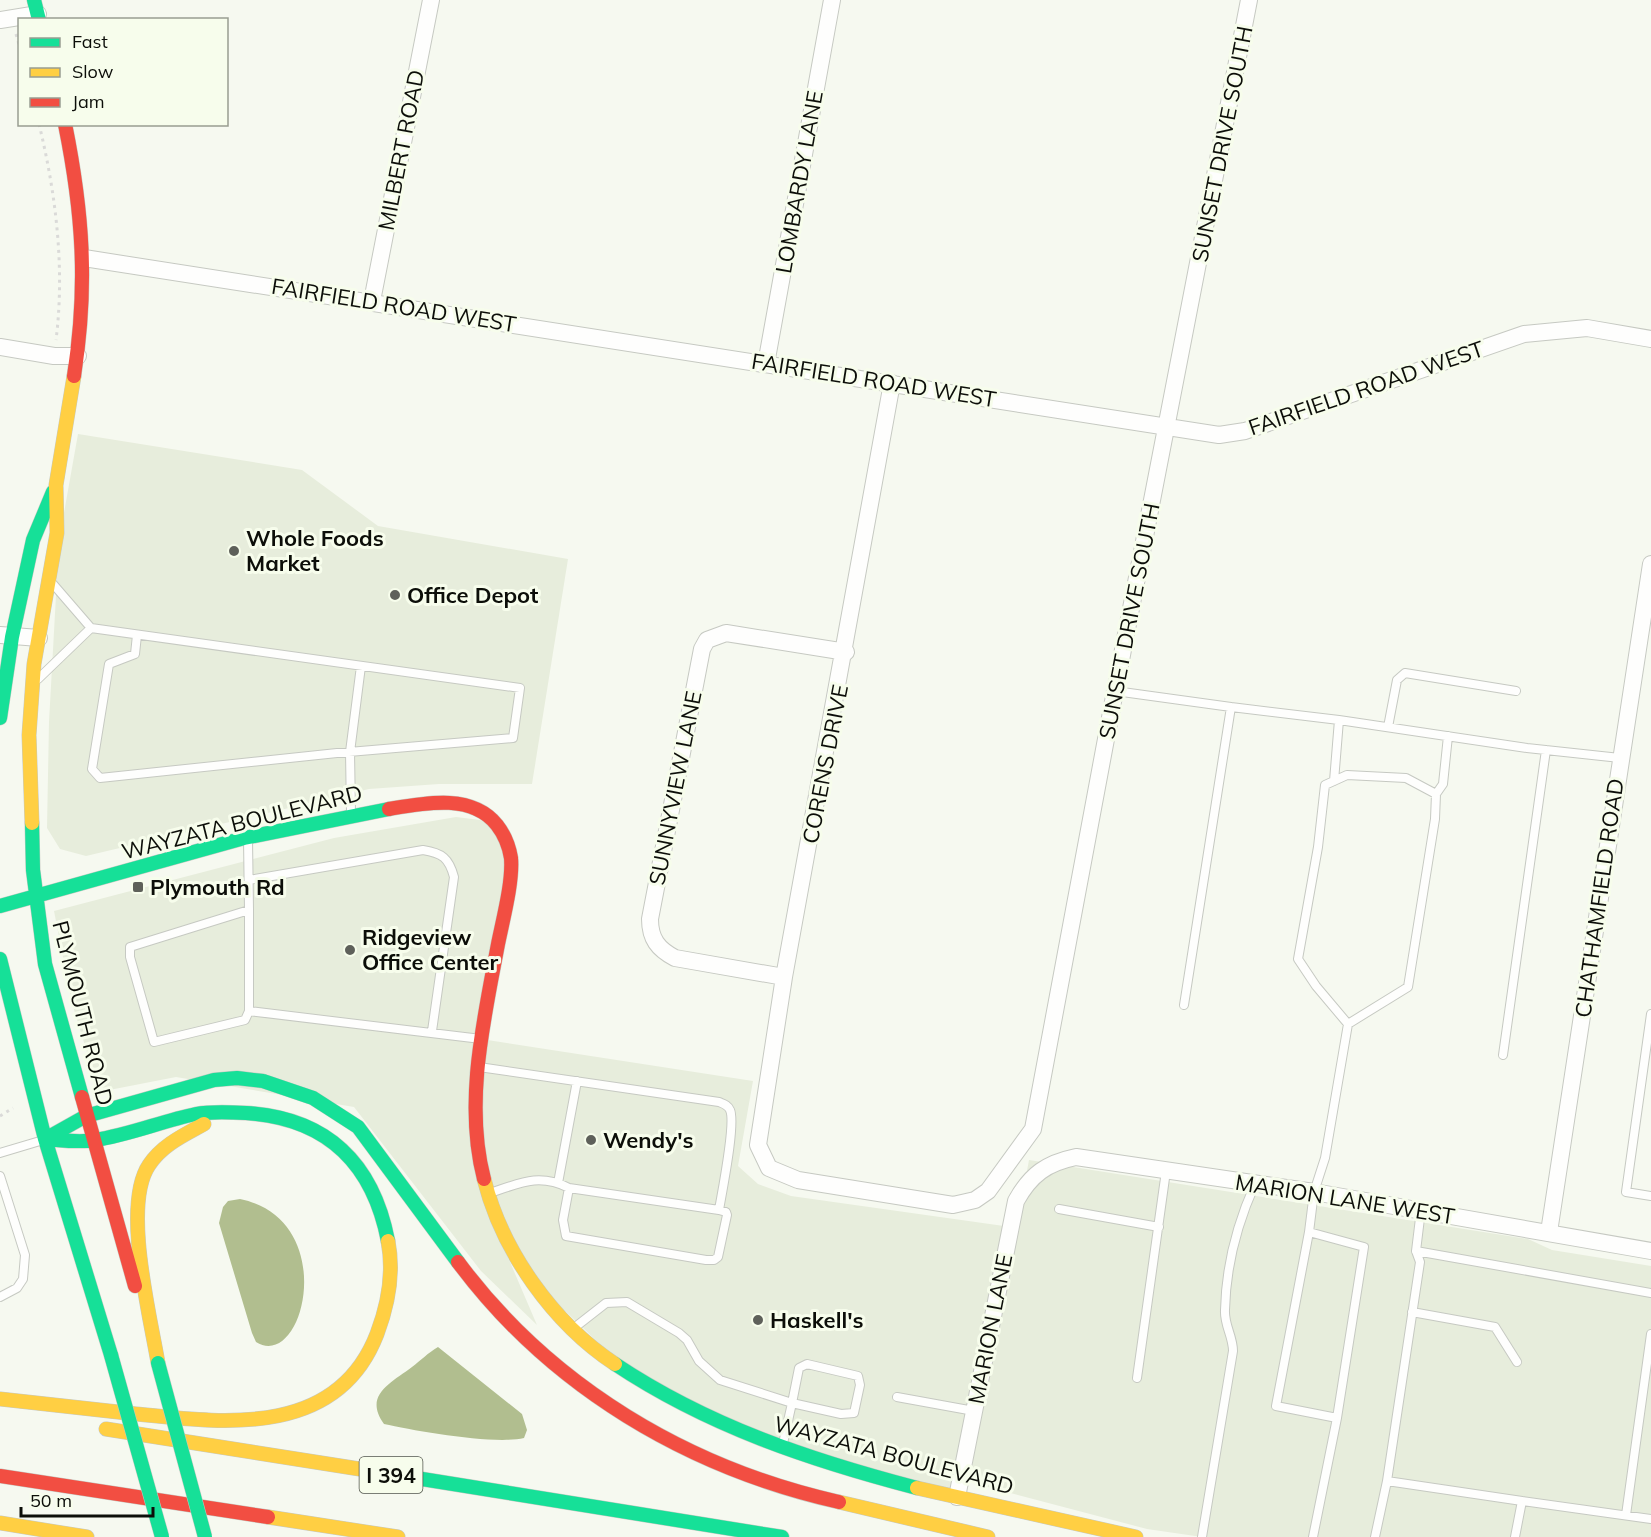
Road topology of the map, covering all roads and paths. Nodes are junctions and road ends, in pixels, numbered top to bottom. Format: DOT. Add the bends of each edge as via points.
graph roads {
  1 [pos="431,0"];
  2 [pos="832,0"];
  3 [pos="1249,0"];
  4 [pos="37,11"];
  5 [pos="0,20"];
  6 [pos="39,126"];
  7 [pos="65,126"];
  8 [pos="84,258"];
  9 [pos="372,301"];
  10 [pos="1651,339"];
  11 [pos="0,347"];
  12 [pos="54,356"];
  13 [pos="78,357"];
  14 [pos="766,364"];
  15 [pos="892,383"];
  16 [pos="1167,427"];
  17 [pos="56,485"];
  18 [pos="1651,564"];
  19 [pos="50,581"];
  20 [pos="91,628"];
  21 [pos="136,635"];
  22 [pos="6,636"];
  23 [pos="39,638"];
  24 [pos="846,652"];
  25 [pos="361,666"];
  26 [pos="34,684"];
  27 [pos="1516,690"];
  28 [pos="1115,691"];
  29 [pos="1231,707"];
  30 [pos="0,718"];
  31 [pos="1339,720"];
  32 [pos="1388,727"];
  33 [pos="1448,736"];
  34 [pos="1546,750"];
  35 [pos="350,752"];
  36 [pos="1620,758"];
  37 [pos="1334,781"];
  38 [pos="1436,794"];
  39 [pos="351,814"];
  40 [pos="248,839"];
  41 [pos="249,880"];
  42 [pos="36,898"];
  43 [pos="0,906"];
  44 [pos="249,910"];
  45 [pos="0,959"];
  46 [pos="784,977"];
  47 [pos="1184,1005"];
  48 [pos="249,1011"];
  49 [pos="1651,1014"];
  50 [pos="1348,1024"];
  51 [pos="432,1031"];
  52 [pos="482,1039"];
  53 [pos="1503,1055"];
  54 [pos="478,1067"];
  55 [pos="577,1081"];
  56 [pos="13,1108"];
  57 [pos="234,1112"];
  58 [pos="0,1116"];
  59 [pos="86,1116"];
  60 [pos="45,1139"];
  61 [pos="93,1141"];
  62 [pos="759,1144"];
  63 [pos="0,1153"];
  64 [pos="1040,1170"];
  65 [pos="1166,1171"];
  66 [pos="0,1176"];
  67 [pos="558,1183"];
  68 [pos="1256,1184"];
  69 [pos="569,1188"];
  70 [pos="1314,1192"];
  71 [pos="486,1194"];
  72 [pos="1651,1196"];
  73 [pos="1059,1209"];
  74 [pos="719,1210"];
  75 [pos="1421,1210"];
  76 [pos="1159,1227"];
  77 [pos="1309,1232"];
  78 [pos="1550,1232"];
  79 [pos="1416,1251"];
  80 [pos="1651,1251"];
  81 [pos="1651,1293"];
  82 [pos="0,1297"];
  83 [pos="1412,1312"];
  84 [pos="573,1329"];
  85 [pos="1651,1334"];
  86 [pos="1517,1362"];
  87 [pos="158,1363"];
  88 [pos="1137,1378"];
  89 [pos="897,1397"];
  90 [pos="0,1399"];
  91 [pos="792,1403"];
  92 [pos="974,1411"];
  93 [pos="1337,1418"];
  94 [pos="92,1427"];
  95 [pos="782,1448"];
  96 [pos="0,1476"];
  97 [pos="1387,1481"];
  98 [pos="957,1497"];
  99 [pos="1522,1501"];
  100 [pos="1626,1515"];
  101 [pos="1651,1519"];
  102 [pos="0,1522"];
  103 [pos="1516,1536"];
  104 [pos="87,1537"];
  105 [pos="162,1537"];
  106 [pos="205,1537"];
  107 [pos="398,1537"];
  108 [pos="782,1537"];
  109 [pos="988,1537"];
  110 [pos="1136,1537"];
  111 [pos="1202,1537"];
  112 [pos="1313,1537"];
  113 [pos="1375,1537"];
  1 -- 9 [label="street, MILBERT ROAD"];
  2 -- 14 [label="street, LOMBARDY LANE"];
  3 -- 16 [label="street, SUNSET DRIVE SOUTH"];
  4 -- 5 [label="street"];
  6 -- 12 [label="path" via="57,232 58,324"];
  7 -- 8 [label="main road, PLYMOUTH ROAD"];
  8 -- 9 [label="street, FAIRFIELD ROAD WEST"];
  8 -- 13 [label="main road, PLYMOUTH ROAD"];
  9 -- 14 [label="street, FAIRFIELD ROAD WEST"];
  10 -- 16 [label="street, FAIRFIELD ROAD WEST" via="1587,328 1524,334 1245,431 1219,435"];
  11 -- 12 [label="street"];
  12 -- 13 [label="street"];
  13 -- 17 [label="main road, PLYMOUTH ROAD"];
  14 -- 15 [label="street, FAIRFIELD ROAD WEST"];
  15 -- 16 [label="street, FAIRFIELD ROAD WEST"];
  15 -- 24 [label="street, CORENS DRIVE"];
  16 -- 28 [label="street, SUNSET DRIVE SOUTH"];
  17 -- 19 [label="main road, PLYMOUTH ROAD" via="57,533"];
  17 -- 22 [label="main road, PLYMOUTH ROAD" via="33,540"];
  18 -- 36 [label="street, CHATHAMFIELD ROAD"];
  19 -- 20 [label="lane"];
  19 -- 23 [label="main road, PLYMOUTH ROAD"];
  20 -- 21 [label="lane"];
  20 -- 26 [label="lane"];
  21 -- 25 [label="lane"];
  21 -- 35 [label="lane" via="135,654 109,664 92,769 100,778"];
  22 -- 23 [label="street"];
  22 -- 30 [label="main road, PLYMOUTH ROAD"];
  23 -- 26 [label="main road, PLYMOUTH ROAD"];
  24 -- 46 [label="street, CORENS DRIVE"];
  24 -- 46 [label="street, SUNNYVIEW LANE" via="726,633 707,640 702,649 650,919 654,941 675,958"];
  25 -- 35 [label="lane"];
  25 -- 35 [label="lane" via="520,688 513,738"];
  26 -- 42 [label="main road, PLYMOUTH ROAD" via="29,735"];
  27 -- 32 [label="lane" via="1405,673 1397,680"];
  28 -- 29 [label="lane"];
  28 -- 62 [label="street, SUNSET DRIVE SOUTH" via="1033,1129 988,1191 975,1200 953,1205 798,1180 768,1168"];
  29 -- 31 [label="lane"];
  29 -- 47 [label="lane"];
  31 -- 32 [label="lane"];
  31 -- 37 [label="lane"];
  32 -- 33 [label="lane"];
  33 -- 34 [label="lane"];
  33 -- 38 [label="lane" via="1443,784"];
  34 -- 36 [label="lane"];
  34 -- 53 [label="lane"];
  35 -- 39 [label="lane"];
  36 -- 78 [label="street, CHATHAMFIELD ROAD"];
  37 -- 38 [label="lane" via="1347,775 1406,778"];
  37 -- 50 [label="lane" via="1326,785 1298,959"];
  38 -- 50 [label="lane" via="1408,987"];
  39 -- 40 [label="main road, WAYZATA BOULEVARD"];
  39 -- 52 [label="main road, WAYZATA BOULEVARD" via="405,806 463,804 493,819 504,831 511,860 509,881"];
  40 -- 41 [label="lane"];
  40 -- 42 [label="main road, WAYZATA BOULEVARD"];
  41 -- 44 [label="lane"];
  41 -- 51 [label="lane" via="423,850 440,853 450,863 454,877"];
  42 -- 43 [label="main road, WAYZATA BOULEVARD"];
  42 -- 59 [label="main road, PLYMOUTH ROAD" via="45,964"];
  44 -- 48 [label="lane"];
  44 -- 48 [label="lane" via="130,947 154,1042 245,1020"];
  45 -- 60 [label="main road"];
  46 -- 62 [label="street, CORENS DRIVE"];
  48 -- 51 [label="lane"];
  49 -- 72 [label="lane" via="1626,1192"];
  50 -- 70 [label="lane" via="1325,1158"];
  51 -- 52 [label="lane"];
  52 -- 54 [label="main road, WAYZATA BOULEVARD"];
  54 -- 55 [label="lane"];
  54 -- 71 [label="main road, WAYZATA BOULEVARD" via="478,1145"];
  55 -- 67 [label="lane"];
  55 -- 74 [label="lane" via="726,1105 731,1126"];
  56 -- 58 [label="path"];
  57 -- 61 [label="main road" via="198,1114"];
  57 -- 87 [label="main road" via="181,1135 160,1150 137,1192 136,1223"];
  57 -- 90 [label="main road" via="257,1113 312,1128 337,1145 371,1184 386,1223 389,1274 381,1325 363,1362 324,1400 266,1420 195,1419"];
  59 -- 60 [label="main road"];
  59 -- 61 [label="main road, PLYMOUTH ROAD"];
  59 -- 109 [label="main road" via="214,1080 237,1078 262,1081 314,1098 358,1127 474,1283 511,1323 582,1387 630,1420 684,1449 758,1480 821,1499"];
  60 -- 61 [label="main road"];
  60 -- 63 [label="lane"];
  60 -- 105 [label="main road, bridge"];
  61 -- 87 [label="main road, PLYMOUTH ROAD"];
  64 -- 65 [label="street, MARION LANE WEST" via="1055,1161 1076,1157"];
  64 -- 92 [label="street, MARION LANE" via="1025,1184 1016,1201"];
  65 -- 68 [label="street, MARION LANE WEST"];
  65 -- 76 [label="lane"];
  66 -- 82 [label="lane" via="26,1268 17,1288"];
  67 -- 69 [label="lane"];
  67 -- 71 [label="lane" via="537,1180"];
  68 -- 70 [label="street, MARION LANE WEST"];
  68 -- 111 [label="lane" via="1234,1238 1225,1310 1233,1351"];
  69 -- 74 [label="lane"];
  69 -- 74 [label="lane" via="563,1221 566,1236 706,1260 714,1260 720,1251 726,1212"];
  70 -- 75 [label="street, MARION LANE WEST"];
  70 -- 77 [label="lane"];
  71 -- 84 [label="main road, WAYZATA BOULEVARD" via="518,1262"];
  73 -- 76 [label="lane"];
  75 -- 78 [label="street, MARION LANE WEST"];
  75 -- 79 [label="lane"];
  76 -- 88 [label="lane"];
  77 -- 93 [label="lane" via="1364,1247"];
  77 -- 93 [label="lane" via="1276,1406"];
  78 -- 80 [label="street, MARION LANE WEST"];
  79 -- 81 [label="lane"];
  79 -- 83 [label="lane" via="1420,1262"];
  83 -- 86 [label="lane" via="1495,1328"];
  83 -- 97 [label="lane"];
  84 -- 91 [label="lane" via="606,1303 627,1302 679,1333 699,1361 720,1380"];
  84 -- 95 [label="main road, WAYZATA BOULEVARD" via="603,1356 680,1404"];
  85 -- 100 [label="lane"];
  87 -- 106 [label="main road, PLYMOUTH ROAD, bridge"];
  89 -- 92 [label="lane"];
  91 -- 91 [label="lane" via="802,1365 854,1373 860,1379 854,1413 841,1414"];
  91 -- 95 [label="lane"];
  92 -- 98 [label="street, MARION LANE"];
  93 -- 112 [label="lane"];
  94 -- 108 [label="main road, I 394"];
  95 -- 98 [label="main road, WAYZATA BOULEVARD"];
  96 -- 107 [label="main road"];
  97 -- 99 [label="lane"];
  97 -- 113 [label="lane"];
  98 -- 110 [label="main road, WAYZATA BOULEVARD"];
  99 -- 100 [label="lane"];
  99 -- 103 [label="lane"];
  100 -- 101 [label="lane"];
  102 -- 104 [label="main road"];
}
